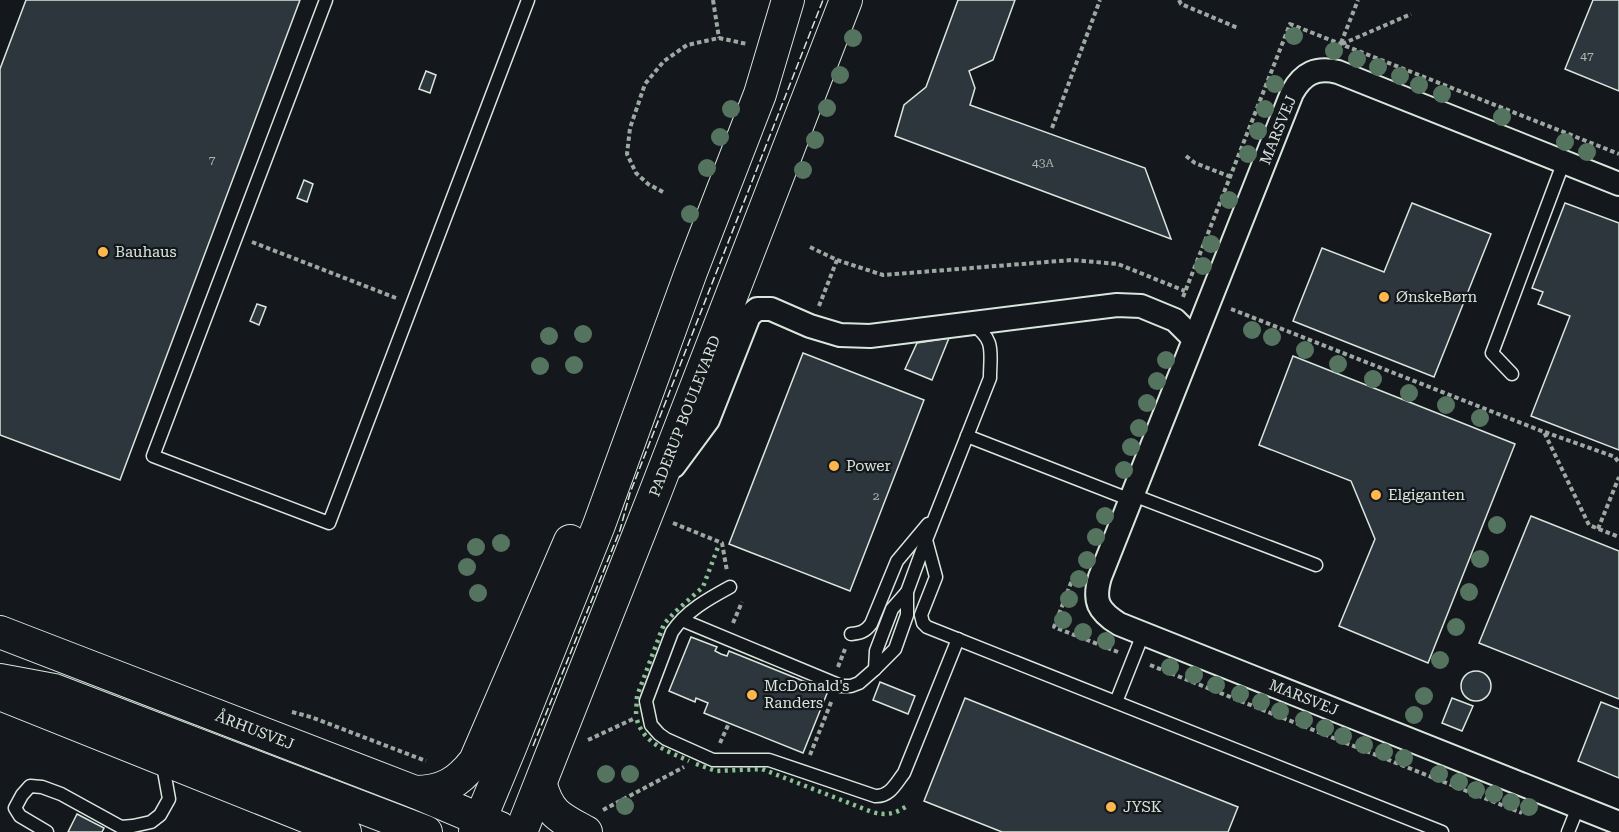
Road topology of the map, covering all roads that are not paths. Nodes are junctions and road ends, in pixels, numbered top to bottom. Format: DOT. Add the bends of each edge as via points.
graph roads {
  1 [pos="326,0"];
  2 [pos="528,0"];
  3 [pos="788,0"];
  4 [pos="846,0"];
  5 [pos="1564,161"];
  6 [pos="1619,184"];
  7 [pos="691,272"];
  8 [pos="972,324"];
  9 [pos="1194,339"];
  10 [pos="1512,374"];
  11 [pos="967,436"];
  12 [pos="656,493"];
  13 [pos="1132,498"];
  14 [pos="934,516"];
  15 [pos="926,540"];
  16 [pos="1316,565"];
  17 [pos="730,587"];
  18 [pos="682,620"];
  19 [pos="0,632"];
  20 [pos="851,634"];
  21 [pos="1143,634"];
  22 [pos="958,639"];
  23 [pos="0,680"];
  24 [pos="0,694"];
  25 [pos="1116,702"];
  26 [pos="162,759"];
  27 [pos="541,785"];
  28 [pos="416,792"];
  29 [pos="1578,807"];
  30 [pos="594,821"];
  31 [pos="1619,823"];
  32 [pos="477,826"];
  33 [pos="125,829"];
  34 [pos="47,832"];
  35 [pos="345,832"];
  36 [pos="426,832"];
  37 [pos="509,832"];
  38 [pos="521,832"];
  39 [pos="1442,832"];
  40 [pos="1568,832"];
  1 -- 2 [label="lane" via="153,456 329,522"];
  3 -- 7 [label="street" via="760,94"];
  4 -- 12 [label="street, PADERUP BOULEVARD"];
  5 -- 6 [label="street, MARSVEJ"];
  5 -- 9 [label="street, MARSVEJ" via="1338,72 1319,70 1302,79 1292,93"];
  5 -- 10 [label="lane" via="1492,353"];
  7 -- 28 [label="street" via="475,761 440,790"];
  7 -- 32 [label="street" via="599,525"];
  8 -- 9 [label="street" via="1117,305 1141,306 1175,320"];
  8 -- 11 [label="lane" via="988,338 990,378"];
  8 -- 12 [label="street" via="870,336 840,335 771,309 757,309 749,316 708,420"];
  9 -- 13 [label="street, MARSVEJ"];
  11 -- 13 [label="lane"];
  11 -- 14 [label="lane"];
  12 -- 27 [label="street, PADERUP BOULEVARD"];
  13 -- 16 [label="lane"];
  13 -- 21 [label="street, MARSVEJ" via="1096,589 1106,616"];
  14 -- 15 [label="lane"];
  14 -- 20 [label="lane" via="897,561 871,624 866,630"];
  15 -- 18 [label="lane" via="907,592 892,609 876,651 875,669 860,683 842,686"];
  15 -- 22 [label="lane" via="936,577 921,615 923,623"];
  17 -- 18 [label="lane" via="701,602"];
  18 -- 22 [label="lane" via="672,632 646,701 651,725 658,734 713,760 769,760 879,797 890,792 904,773"];
  19 -- 28 [label="street, ÅRHUSVEJ"];
  21 -- 25 [label="lane"];
  21 -- 29 [label="street, MARSVEJ"];
  22 -- 25 [label="lane"];
  23 -- 36 [label="street" via="54,690"];
  24 -- 26 [label="street"];
  25 -- 39 [label="lane"];
  26 -- 33 [label="lane" via="169,799 151,822"];
  26 -- 35 [label="street"];
  27 -- 30 [label="street" via="550,808 560,818"];
  27 -- 37 [label="street"];
  27 -- 38 [label="street, PADERUP BOULEVARD"];
  28 -- 32 [label="street, ÅRHUSVEJ"];
  29 -- 31 [label="street, MARSVEJ"];
  29 -- 40 [label="lane"];
  32 -- 37 [label="street, ÅRHUSVEJ"];
  33 -- 34 [label="lane" via="61,794 30,786 15,808 20,816"];
}
